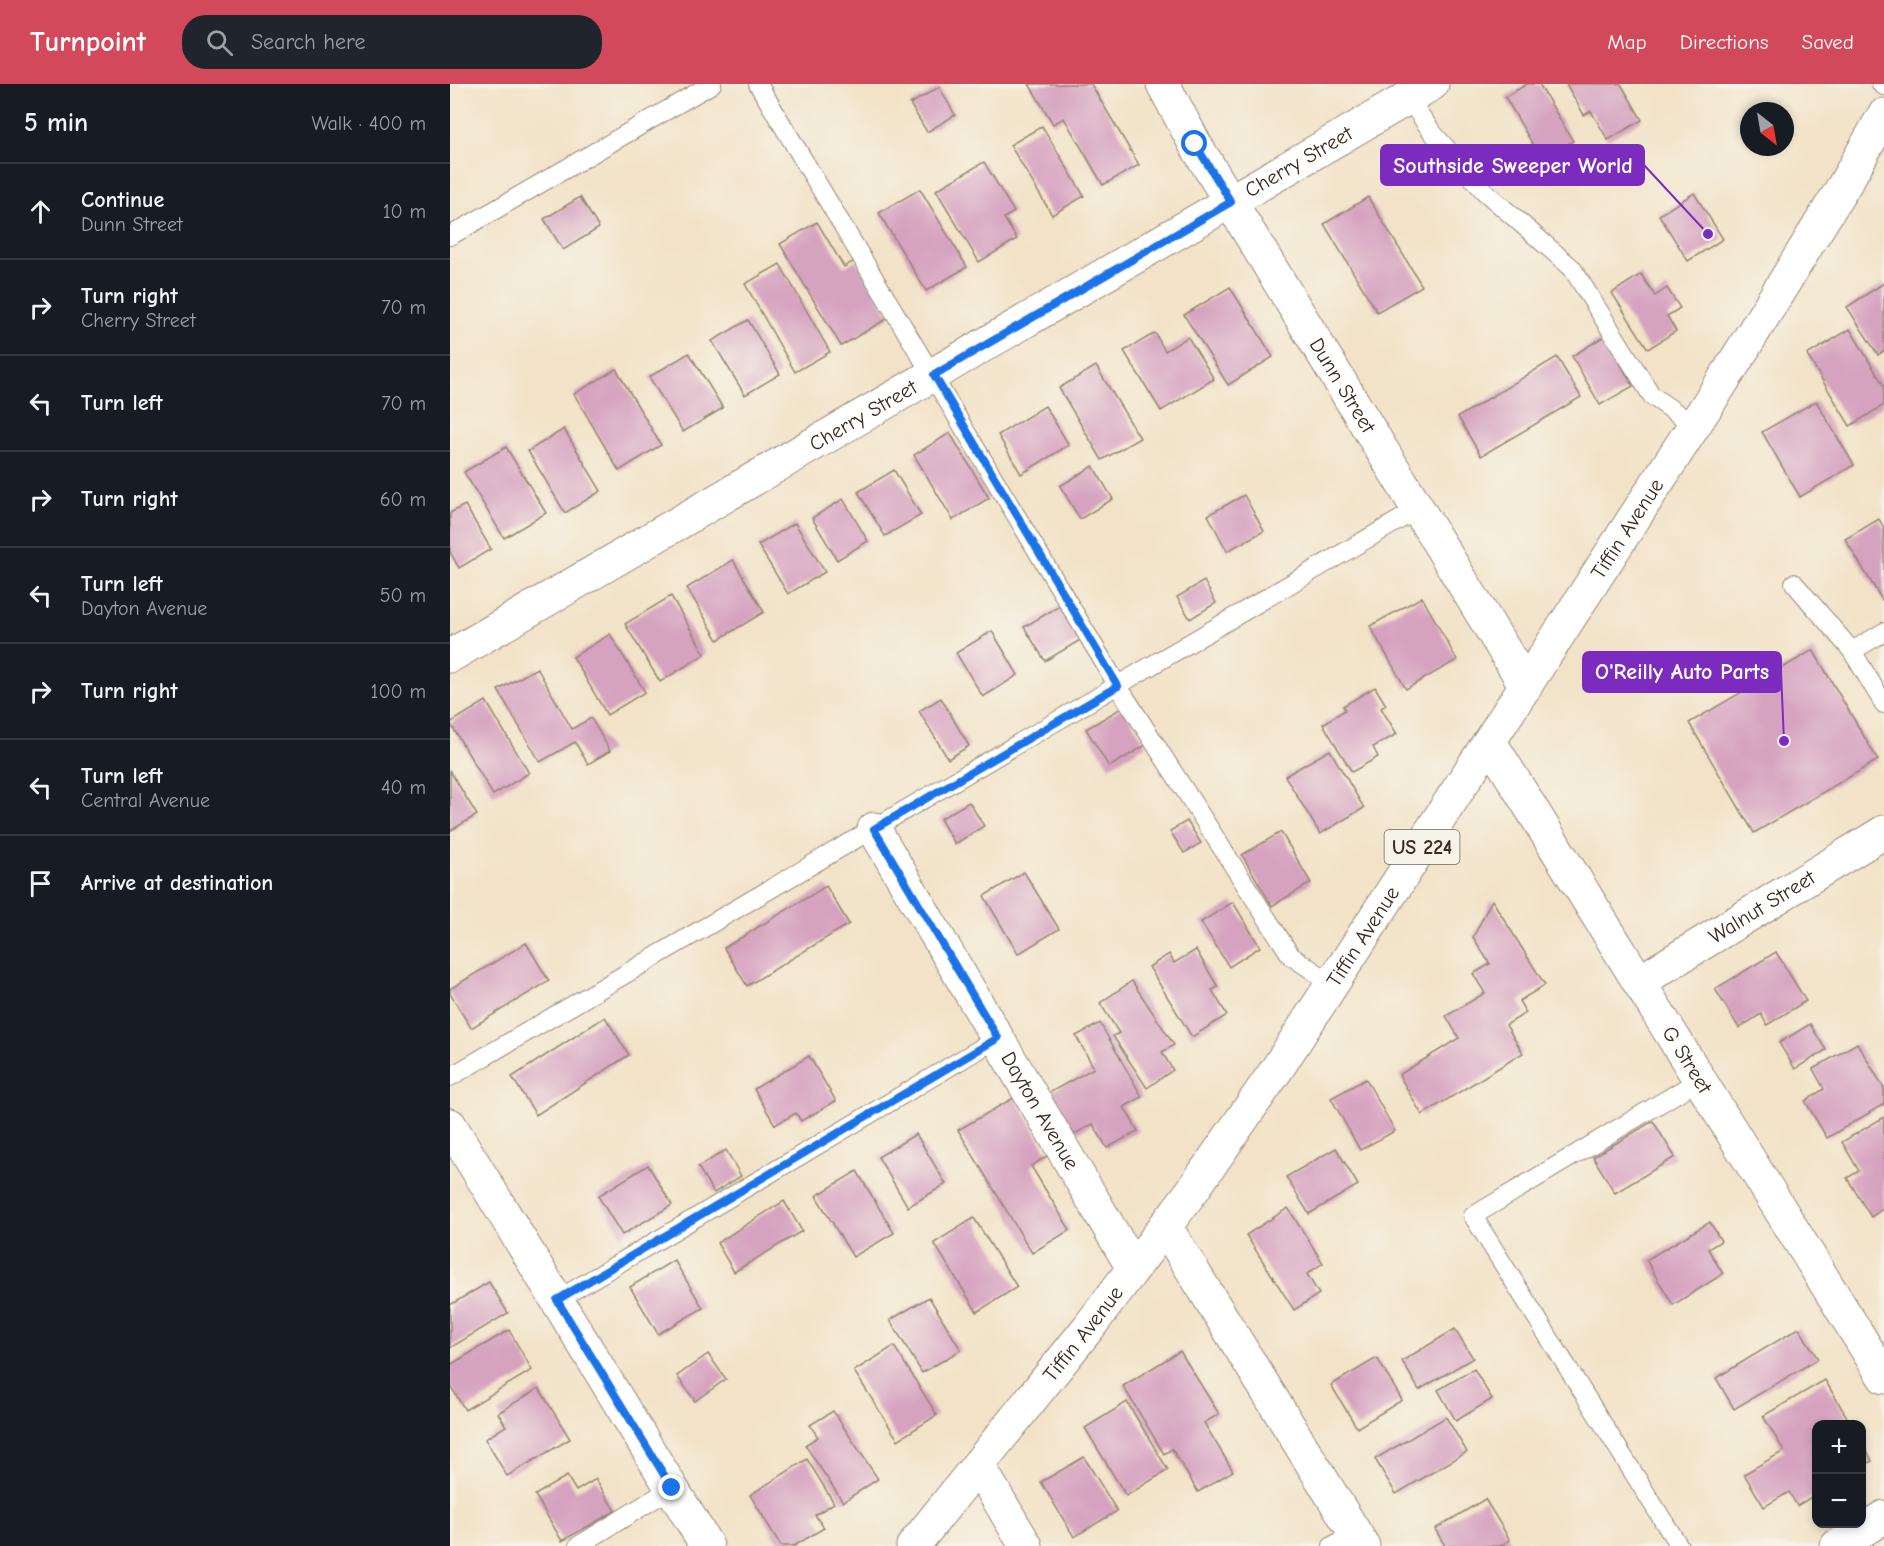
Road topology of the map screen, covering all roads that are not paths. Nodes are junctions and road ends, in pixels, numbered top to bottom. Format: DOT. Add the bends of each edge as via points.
graph roads {
  1 [pos="712,84"];
  2 [pos="758,84"];
  3 [pos="1163,84"];
  4 [pos="1420,91"];
  5 [pos="1884,115"];
  6 [pos="1231,202"];
  7 [pos="450,236"];
  8 [pos="934,375"];
  9 [pos="1694,425"];
  10 [pos="1418,509"];
  11 [pos="1794,583"];
  12 [pos="1884,632"];
  13 [pos="1852,651"];
  14 [pos="450,656"];
  15 [pos="1118,686"];
  16 [pos="1526,686"];
  17 [pos="1884,704"];
  18 [pos="1490,742"];
  19 [pos="874,829"];
  20 [pos="1884,832"];
  21 [pos="1639,982"];
  22 [pos="1333,984"];
  23 [pos="998,1038"];
  24 [pos="450,1077"];
  25 [pos="1699,1080"];
  26 [pos="450,1125"];
  27 [pos="1165,1226"];
  28 [pos="1133,1268"];
  29 [pos="557,1300"];
  30 [pos="1884,1377"];
  31 [pos="978,1465"];
  32 [pos="672,1488"];
  33 [pos="1884,1517"];
  34 [pos="1350,1542"];
  35 [pos="578,1546"];
  36 [pos="707,1546"];
  37 [pos="913,1546"];
  38 [pos="1026,1546"];
  39 [pos="1679,1546"];
  40 [pos="1837,1546"];
  1 -- 7 [label="lane"];
  2 -- 8 [label="lane"];
  3 -- 6 [label="main road, Dunn Street"];
  4 -- 6 [label="main road, Cherry Street"];
  4 -- 9 [label="lane" via="1432,132 1484,191 1572,268 1652,396"];
  5 -- 9 [label="main road, Tiffin Avenue / US 224"];
  6 -- 8 [label="main road, Cherry Street"];
  6 -- 10 [label="main road, Dunn Street"];
  8 -- 14 [label="main road, Cherry Street"];
  8 -- 15 [label="lane"];
  9 -- 16 [label="main road, Tiffin Avenue / US 224"];
  10 -- 15 [label="lane"];
  10 -- 16 [label="main road, Dunn Street"];
  11 -- 13 [label="lane"];
  12 -- 13 [label="lane"];
  13 -- 17 [label="lane"];
  15 -- 19 [label="lane"];
  15 -- 22 [label="lane" via="1291,956"];
  16 -- 18 [label="main road, Tiffin Avenue / US 224"];
  18 -- 21 [label="main road, G Street"];
  18 -- 22 [label="main road, Tiffin Avenue / US 224"];
  19 -- 23 [label="main road, Dayton Avenue"];
  19 -- 24 [label="lane"];
  20 -- 21 [label="main road, Walnut Street"];
  21 -- 25 [label="main road, G Street"];
  22 -- 27 [label="main road, Tiffin Avenue / US 224" via="1277,1070"];
  23 -- 28 [label="main road, Dayton Avenue"];
  23 -- 29 [label="lane"];
  25 -- 30 [label="main road, G Street"];
  25 -- 39 [label="lane" via="1473,1216"];
  26 -- 29 [label="main road"];
  27 -- 28 [label="main road, Tiffin Avenue / US 224"];
  27 -- 34 [label="main road"];
  28 -- 31 [label="main road, Tiffin Avenue / US 224"];
  29 -- 32 [label="main road"];
  31 -- 37 [label="main road, Tiffin Avenue / US 224"];
  31 -- 38 [label="main road"];
  32 -- 35 [label="lane"];
  32 -- 36 [label="main road"];
  33 -- 40 [label="main road"];
}
